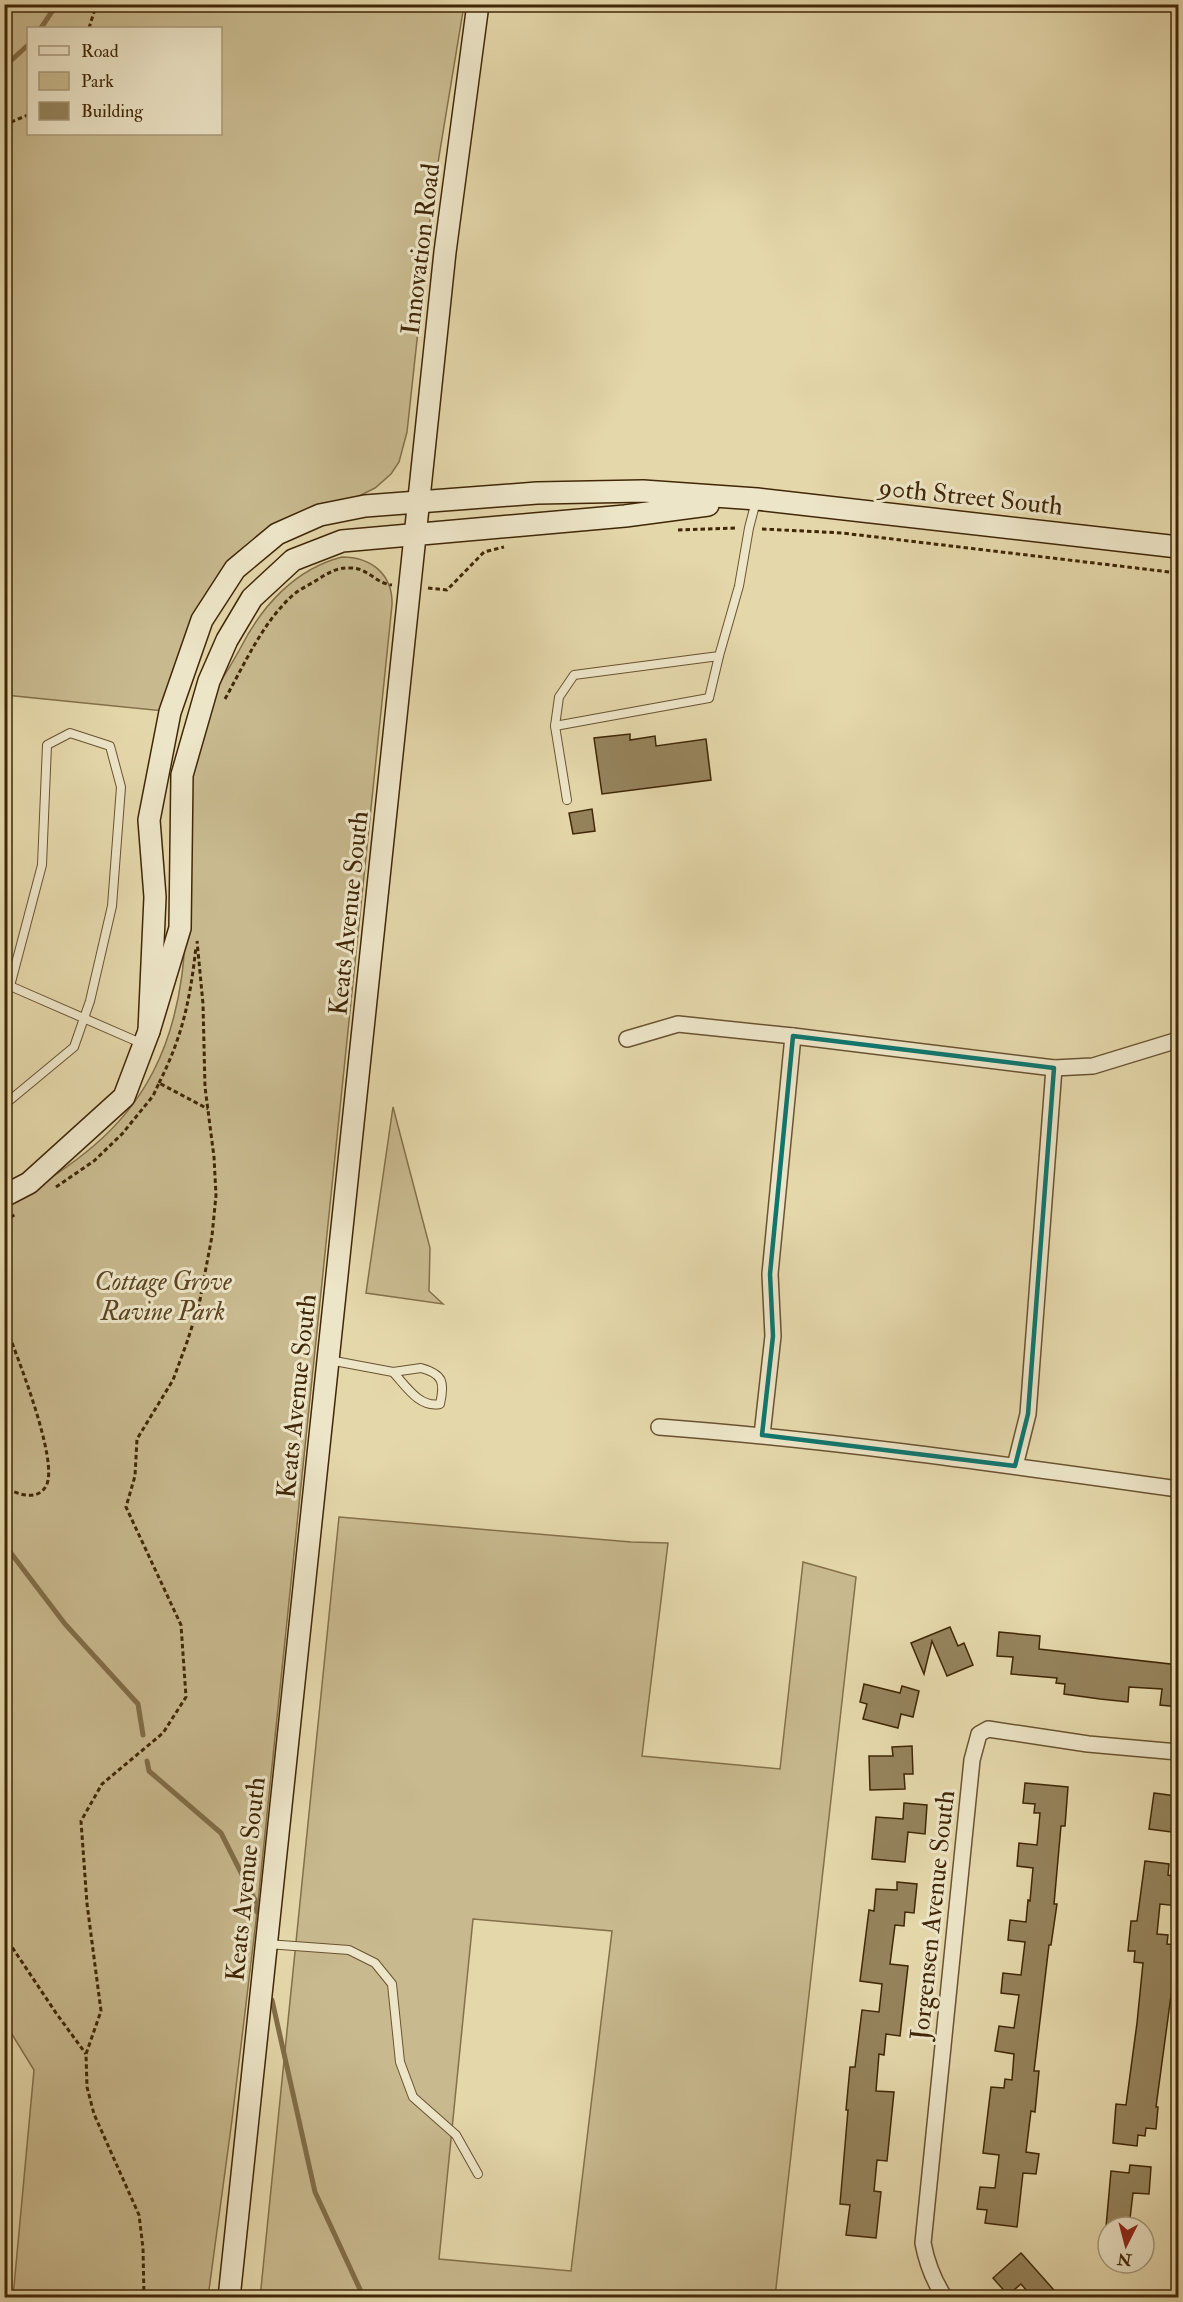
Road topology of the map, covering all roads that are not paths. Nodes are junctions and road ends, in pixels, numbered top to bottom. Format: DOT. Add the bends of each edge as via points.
graph roads {
  1 [pos="478,4"];
  2 [pos="757,499"];
  3 [pos="420,500"];
  4 [pos="416,533"];
  5 [pos="1179,547"];
  6 [pos="719,657"];
  7 [pos="555,726"];
  8 [pos="567,800"];
  9 [pos="10,986"];
  10 [pos="4,995"];
  11 [pos="84,1017"];
  12 [pos="793,1036"];
  13 [pos="147,1038"];
  14 [pos="627,1039"];
  15 [pos="1179,1040"];
  16 [pos="1054,1068"];
  17 [pos="4,1105"];
  18 [pos="4,1196"];
  19 [pos="327,1359"];
  20 [pos="393,1372"];
  21 [pos="659,1427"];
  22 [pos="762,1435"];
  23 [pos="1015,1466"];
  24 [pos="1179,1489"];
  25 [pos="1179,1752"];
  26 [pos="266,1944"];
  27 [pos="478,2174"];
  28 [pos="229,2298"];
  29 [pos="945,2298"];
  1 -- 3 [label="street, Innovation Road" via="445,252"];
  2 -- 3 [label="street, 90th Street South" via="643,491"];
  2 -- 4 [label="street, 90th Street South" via="625,516"];
  2 -- 5 [label="street, 90th Street South"];
  2 -- 6 [label="lane"];
  3 -- 4 [label="street, Keats Avenue South"];
  3 -- 13 [label="street, 90th Street South" via="320,515 277,534 235,569 202,620 170,712 149,820 155,897"];
  4 -- 13 [label="street, 90th Street South" via="342,541 293,560 252,598 227,640 209,681 182,775 180,928"];
  4 -- 19 [label="street, Keats Avenue South"];
  6 -- 7 [label="lane" via="709,698"];
  6 -- 7 [label="lane" via="574,675 559,696"];
  7 -- 8 [label="lane"];
  9 -- 10 [label="lane"];
  9 -- 11 [label="lane"];
  9 -- 11 [label="lane" via="42,865 47,745 70,733 110,746 121,787 112,906"];
  11 -- 13 [label="lane"];
  11 -- 17 [label="lane" via="74,1047"];
  12 -- 14 [label="street" via="678,1024"];
  12 -- 16 [label="street"];
  12 -- 22 [label="street" via="770,1274 773,1336"];
  13 -- 18 [label="street" via="124,1097 28,1183"];
  15 -- 16 [label="street" via="1093,1066"];
  16 -- 23 [label="street" via="1028,1414"];
  19 -- 20 [label="lane"];
  19 -- 26 [label="street, Keats Avenue South"];
  20 -- 20 [label="lane" via="421,1368 434,1372 443,1390 440,1404 422,1402"];
  21 -- 22 [label="street"];
  22 -- 23 [label="street"];
  23 -- 24 [label="street"];
  25 -- 29 [label="street, Jorgensen Avenue South" via="988,1729 979,1734 972,1760 923,2243 928,2265"];
  26 -- 27 [label="lane" via="349,1950 375,1963 392,1984 400,2062 413,2097 456,2135"];
  26 -- 28 [label="street, Keats Avenue South"];
}
